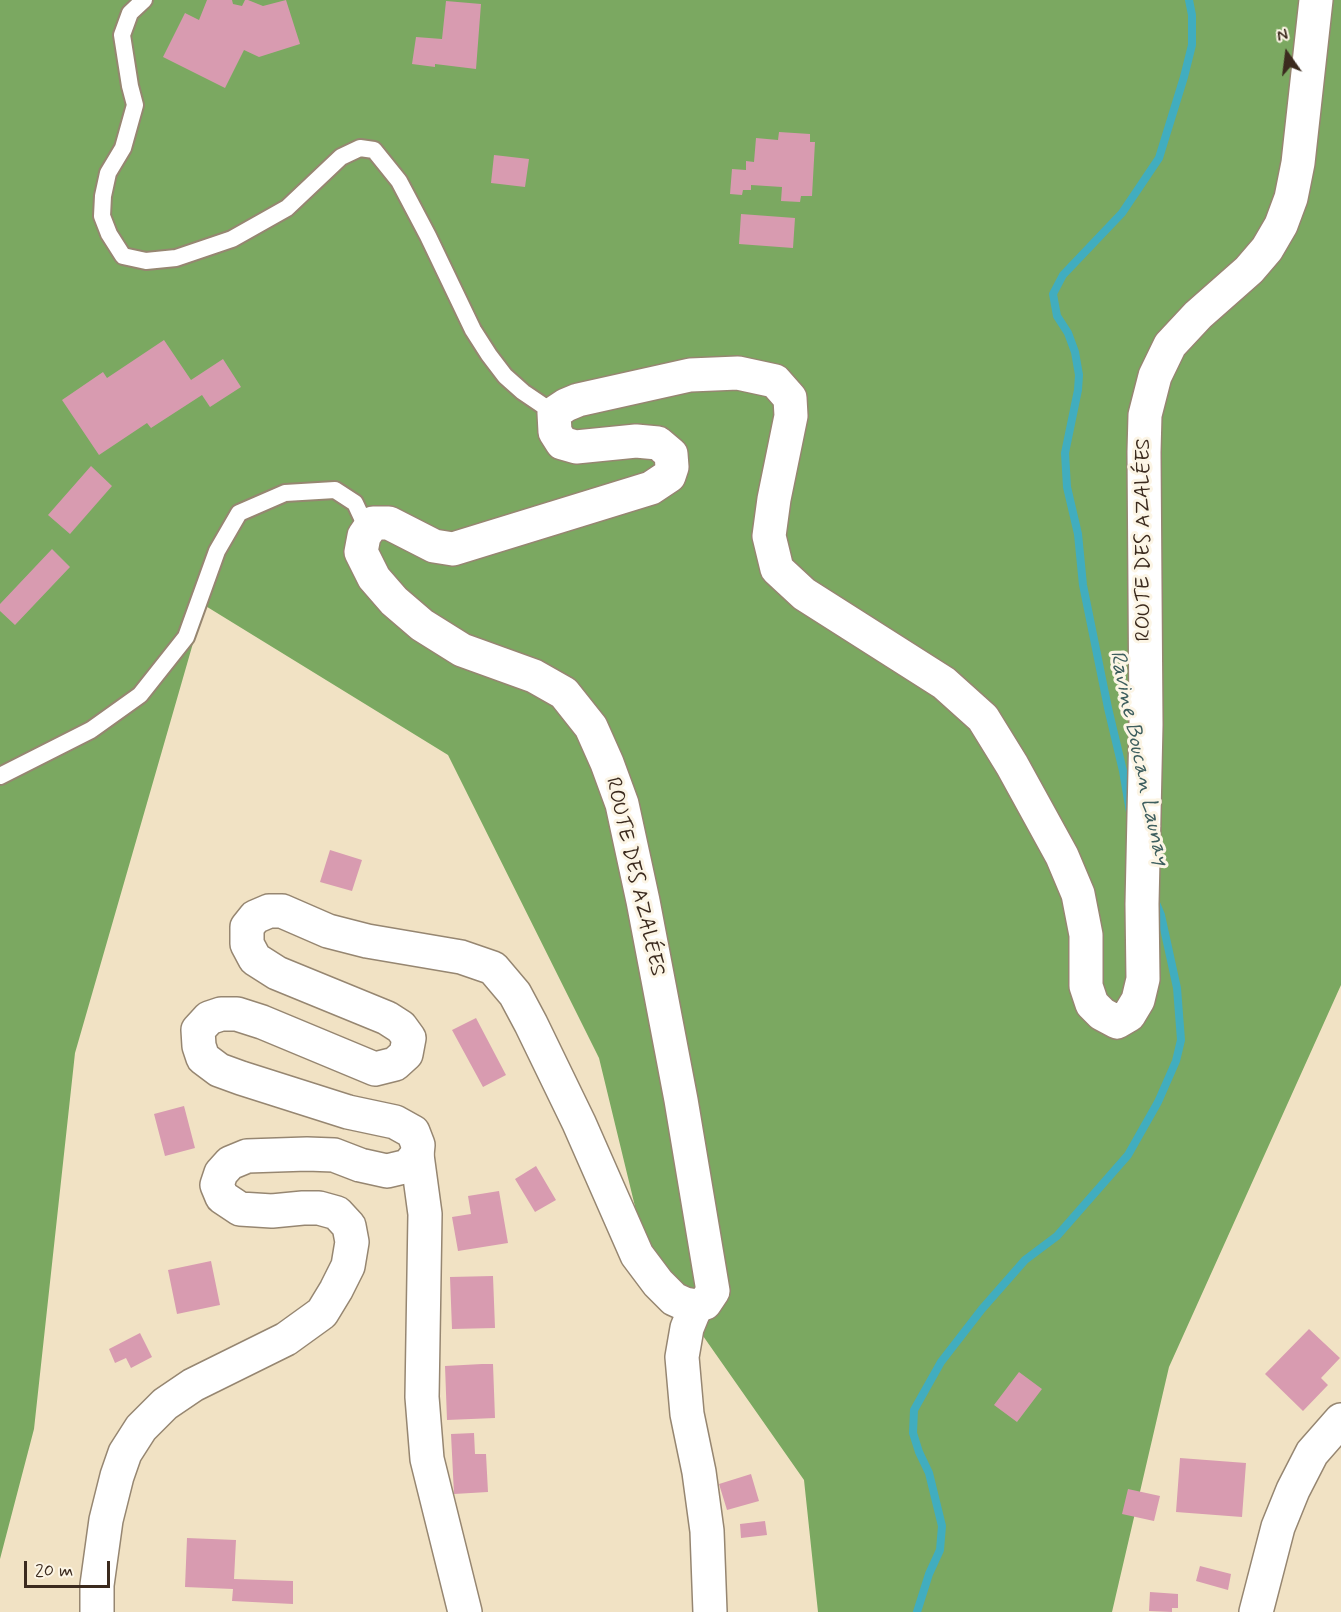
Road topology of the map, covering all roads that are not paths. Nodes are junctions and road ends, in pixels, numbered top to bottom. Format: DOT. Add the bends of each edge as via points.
graph roads {
  1 [pos="144,0"];
  2 [pos="1316,0"];
  3 [pos="554,413"];
  4 [pos="368,531"];
  5 [pos="0,776"];
  6 [pos="417,1155"];
  7 [pos="696,1306"];
  8 [pos="1341,1420"];
  9 [pos="466,1605"];
  10 [pos="97,1612"];
  11 [pos="710,1612"];
  12 [pos="1256,1612"];
  1 -- 3 [label="lane" via="130,13 122,35 135,105 103,196 102,216 123,256 146,261 176,258 232,239 287,207 341,156 360,148 374,150 399,181 489,355 505,376"];
  2 -- 3 [label="main road, ROUTE DES AZALÉES" via="1298,163 1281,225 1250,270 1170,345 1155,376 1145,415 1143,979 1129,1015 1117,1022 1092,1004 1086,986 1086,934 1078,894 1062,856 983,718 944,683 804,594 777,569 769,536 791,416 790,398 775,381 738,373 690,375 578,400"];
  3 -- 4 [label="main road" via="555,432 562,443 576,447 636,441 658,443 670,454 669,476 651,488 453,549 434,546 389,523 373,523"];
  4 -- 5 [label="lane" via="355,504 335,490 285,493 239,513 217,551 186,637 140,695 91,730"];
  4 -- 7 [label="main road, ROUTE DES AZALÉES" via="361,552 374,578 394,601 422,626 462,650 534,676 564,693 591,727 607,763 622,804 643,902 708,1259 713,1291 705,1303"];
  6 -- 7 [label="main road" via="413,1132 395,1122 348,1112 241,1078 203,1059 198,1030 209,1018 221,1014 237,1014 262,1022 375,1070 395,1064 406,1054 409,1038 387,1018 277,973 255,958 247,945 246,927 255,917 269,911 282,912 328,931 461,957 493,968 515,994 531,1024 637,1255 674,1299"];
  6 -- 9 [label="main road" via="424,1214 422,1397 427,1459"];
  6 -- 10 [label="main road" via="408,1166 387,1171 334,1155 247,1156 230,1163 221,1173 217,1185 222,1197 240,1209 303,1208 337,1213 349,1226 352,1242 348,1266 322,1313 286,1339 193,1385 165,1404 141,1428 125,1453 106,1520"];
  7 -- 11 [label="main road" via="682,1357 687,1414 707,1530"];
  8 -- 12 [label="main road" via="1312,1453 1293,1490 1278,1527"];
}
